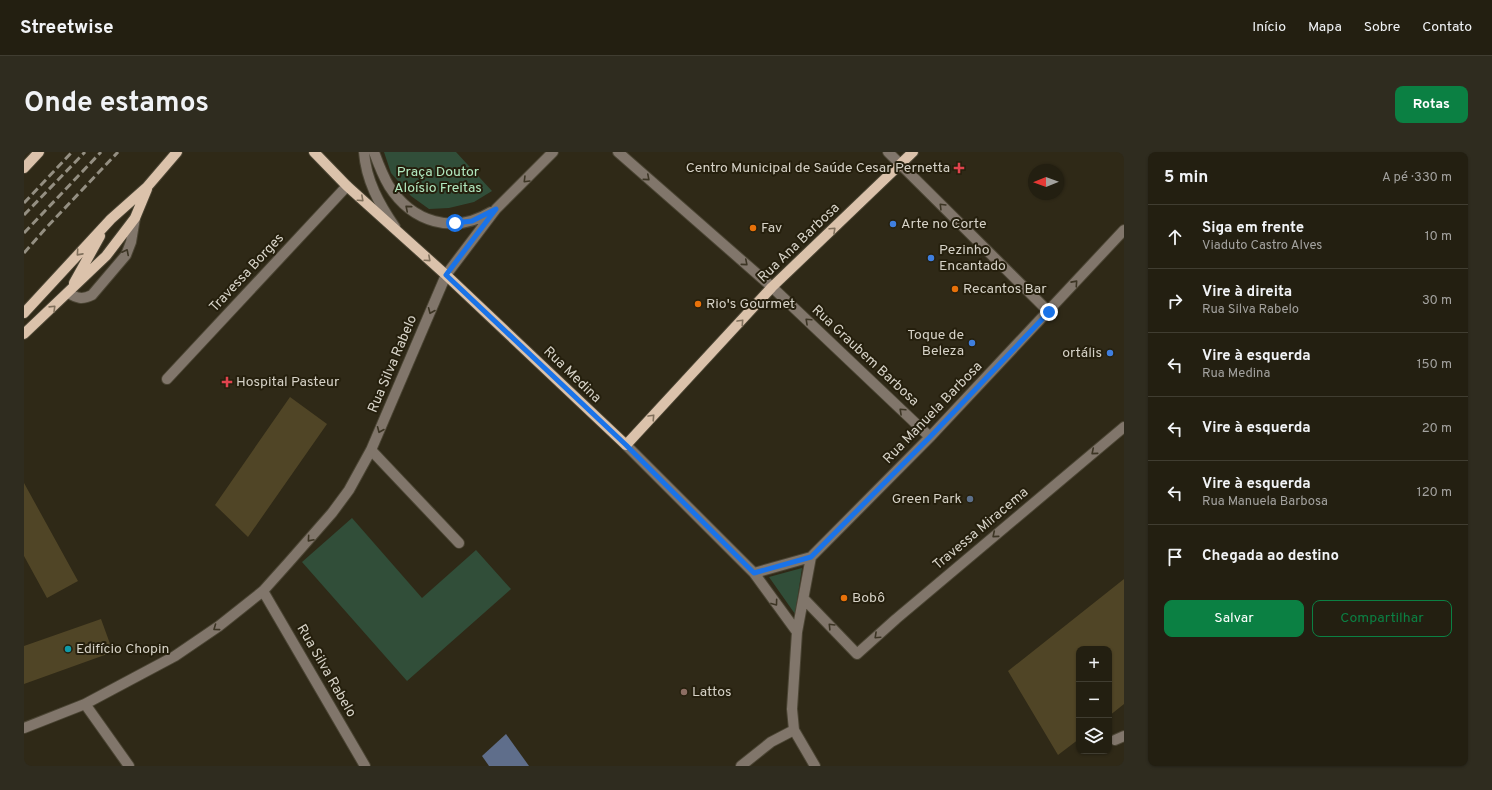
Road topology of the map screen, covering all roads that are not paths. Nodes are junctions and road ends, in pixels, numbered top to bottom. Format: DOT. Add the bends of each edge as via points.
graph roads {
  1 [pos="39,152"];
  2 [pos="178,152"];
  3 [pos="314,152"];
  4 [pos="364,152"];
  5 [pos="374,152"];
  6 [pos="553,152"];
  7 [pos="618,152"];
  8 [pos="888,152"];
  9 [pos="913,152"];
  10 [pos="901,166"];
  11 [pos="24,168"];
  12 [pos="347,186"];
  13 [pos="148,187"];
  14 [pos="496,209"];
  15 [pos="135,218"];
  16 [pos="111,219"];
  17 [pos="1124,230"];
  18 [pos="399,233"];
  19 [pos="446,275"];
  20 [pos="772,288"];
  21 [pos="68,294"];
  22 [pos="1049,312"];
  23 [pos="24,313"];
  24 [pos="24,334"];
  25 [pos="167,380"];
  26 [pos="1124,426"];
  27 [pos="930,437"];
  28 [pos="626,445"];
  29 [pos="372,450"];
  30 [pos="459,543"];
  31 [pos="811,557"];
  32 [pos="754,573"];
  33 [pos="263,591"];
  34 [pos="804,599"];
  35 [pos="797,632"];
  36 [pos="85,704"];
  37 [pos="24,728"];
  38 [pos="794,730"];
  39 [pos="129,766"];
  40 [pos="366,766"];
  41 [pos="741,766"];
  42 [pos="815,766"];
  1 -- 11 [label="main road"];
  2 -- 13 [label="main road"];
  3 -- 12 [label="main road, Rua Medina"];
  4 -- 18 [label="street" via="371,185"];
  14 -- 5 [label="street, one-way" via="472,221 439,223 423,218 399,200 388,185"];
  6 -- 14 [label="street, Rua Silva Rabelo, one-way"];
  7 -- 20 [label="street, Rua Graubem Barbosa, one-way"];
  8 -- 10 [label="street"];
  9 -- 10 [label="main road, Rua Ana Barbosa"];
  20 -- 10 [label="main road, Rua Ana Barbosa, one-way"];
  22 -- 10 [label="street, one-way"];
  12 -- 18 [label="main road, Rua Medina, one-way"];
  12 -- 25 [label="street, Travessa Borges"];
  13 -- 15 [label="main road"];
  13 -- 16 [label="main road"];
  14 -- 19 [label="street, Rua Silva Rabelo"];
  15 -- 21 [label="main road" via="106,256"];
  21 -- 15 [label="street, one-way" via="85,299 92,294 126,255"];
  16 -- 21 [label="main road"];
  16 -- 23 [label="main road, one-way"];
  22 -- 17 [label="street, Rua Manuela Barbosa, one-way"];
  18 -- 19 [label="main road, Rua Medina, one-way"];
  19 -- 28 [label="main road, Rua Medina"];
  19 -- 29 [label="street, Rua Silva Rabelo, one-way"];
  27 -- 20 [label="street, Rua Graubem Barbosa, one-way"];
  28 -- 20 [label="main road, Rua Ana Barbosa, one-way"];
  24 -- 21 [label="main road, one-way"];
  22 -- 27 [label="street, Rua Manuela Barbosa"];
  26 -- 34 [label="street, Travessa Miracema, one-way" via="896,618 857,654"];
  27 -- 31 [label="street, Rua Manuela Barbosa"];
  28 -- 32 [label="street, Rua Medina"];
  29 -- 30 [label="street"];
  29 -- 33 [label="street, Rua Silva Rabelo, one-way" via="349,490 332,513"];
  31 -- 32 [label="street"];
  31 -- 34 [label="street"];
  32 -- 35 [label="street, Rua Medina, one-way"];
  33 -- 36 [label="street, Rua Silva Rabelo, one-way" via="175,656"];
  33 -- 40 [label="street, Rua Silva Rabelo"];
  34 -- 35 [label="street"];
  35 -- 38 [label="street" via="792,679"];
  36 -- 37 [label="street, Rua Silva Rabelo"];
  36 -- 39 [label="street"];
  38 -- 41 [label="street" via="771,742"];
  38 -- 42 [label="street"];
}
